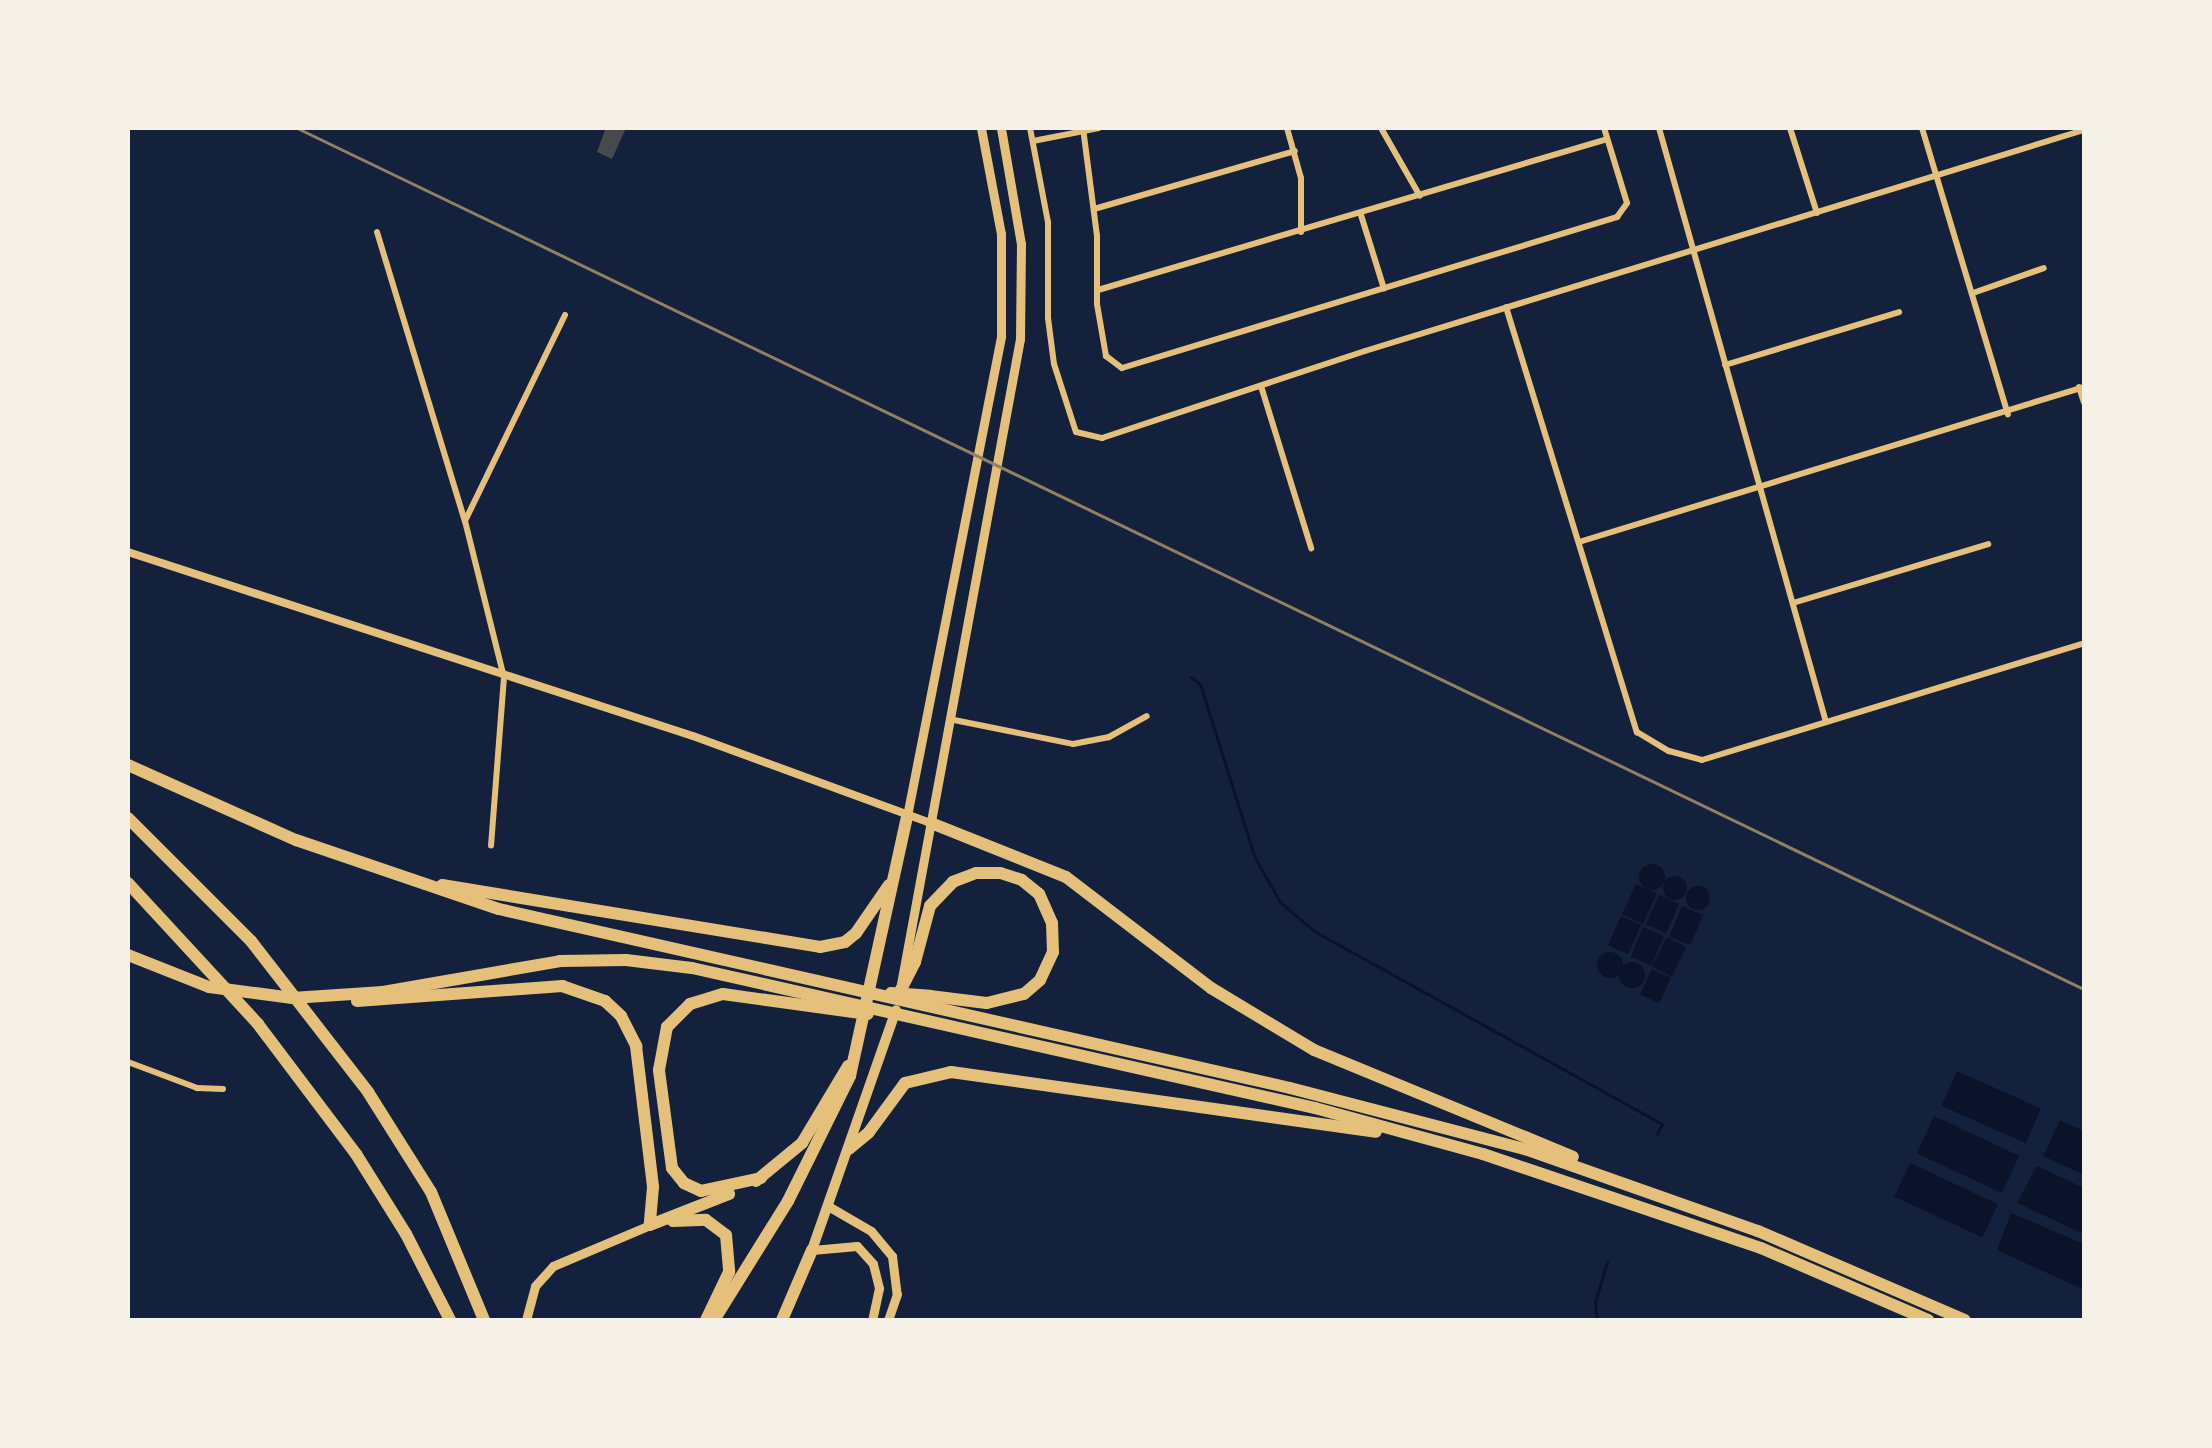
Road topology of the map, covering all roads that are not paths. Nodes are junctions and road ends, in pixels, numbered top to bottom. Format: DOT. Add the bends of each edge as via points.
graph roads {
  1 [pos="981,128"];
  2 [pos="1001,128"];
  3 [pos="1030,128"];
  4 [pos="1099,128"];
  5 [pos="1287,128"];
  6 [pos="1381,128"];
  7 [pos="1604,128"];
  8 [pos="1659,128"];
  9 [pos="1790,128"];
  10 [pos="1922,128"];
  11 [pos="2052,128"];
  12 [pos="2084,130"];
  13 [pos="1083,131"];
  14 [pos="1607,139"];
  15 [pos="2055,139"];
  16 [pos="1033,141"];
  17 [pos="1295,151"];
  18 [pos="1936,176"];
  19 [pos="1420,196"];
  20 [pos="1094,209"];
  21 [pos="1817,213"];
  22 [pos="1361,215"];
  23 [pos="377,232"];
  24 [pos="1301,232"];
  25 [pos="1695,248"];
  26 [pos="2044,268"];
  27 [pos="1384,289"];
  28 [pos="1098,290"];
  29 [pos="1973,293"];
  30 [pos="1506,307"];
  31 [pos="1899,312"];
  32 [pos="565,315"];
  33 [pos="1725,365"];
  34 [pos="1261,386"];
  35 [pos="2082,387"];
  36 [pos="2084,402"];
  37 [pos="2008,414"];
  38 [pos="1760,485"];
  39 [pos="465,521"];
  40 [pos="1579,542"];
  41 [pos="1988,544"];
  42 [pos="1311,548"];
  43 [pos="128,552"];
  44 [pos="1793,603"];
  45 [pos="2084,643"];
  46 [pos="504,677"];
  47 [pos="1147,716"];
  48 [pos="949,719"];
  49 [pos="1826,722"];
  50 [pos="128,765"];
  51 [pos="907,816"];
  52 [pos="128,818"];
  53 [pos="931,823"];
  54 [pos="491,845"];
  55 [pos="893,879"];
  56 [pos="411,882"];
  57 [pos="128,883"];
  58 [pos="128,955"];
  59 [pos="898,996"];
  60 [pos="842,998"];
  61 [pos="327,999"];
  62 [pos="928,1008"];
  63 [pos="854,1058"];
  64 [pos="128,1062"];
  65 [pos="223,1089"];
  66 [pos="1437,1141"];
  67 [pos="849,1149"];
  68 [pos="761,1178"];
  69 [pos="1622,1181"];
  70 [pos="828,1206"];
  71 [pos="650,1225"];
  72 [pos="812,1250"];
  73 [pos="450,1320"];
  74 [pos="484,1320"];
  75 [pos="526,1320"];
  76 [pos="706,1320"];
  77 [pos="714,1320"];
  78 [pos="782,1320"];
  79 [pos="872,1320"];
  80 [pos="888,1320"];
  81 [pos="1928,1320"];
  82 [pos="1965,1320"];
  1 -- 51 [label="main road" via="1001,234 1001,336"];
  2 -- 48 [label="main road" via="1021,244 1020,339"];
  3 -- 16 [label="street"];
  4 -- 13 [label="street"];
  5 -- 17 [label="street"];
  6 -- 19 [label="street"];
  7 -- 14 [label="street"];
  8 -- 25 [label="street"];
  9 -- 21 [label="street"];
  10 -- 18 [label="street"];
  11 -- 15 [label="street"];
  12 -- 15 [label="street"];
  13 -- 16 [label="street"];
  13 -- 20 [label="street"];
  14 -- 19 [label="street"];
  14 -- 27 [label="street" via="1626,210 1617,217"];
  15 -- 18 [label="street"];
  16 -- 34 [label="street" via="1048,222 1049,343 1071,420 1085,437 1102,438"];
  17 -- 20 [label="street"];
  17 -- 24 [label="street"];
  18 -- 21 [label="street"];
  18 -- 29 [label="street"];
  19 -- 22 [label="street"];
  20 -- 28 [label="street"];
  21 -- 25 [label="street"];
  22 -- 24 [label="street"];
  22 -- 27 [label="street"];
  23 -- 39 [label="street"];
  24 -- 28 [label="street"];
  25 -- 30 [label="street"];
  25 -- 33 [label="street"];
  26 -- 29 [label="street"];
  27 -- 28 [label="street" via="1122,368 1106,356"];
  29 -- 37 [label="street"];
  30 -- 34 [label="street"];
  30 -- 40 [label="street"];
  31 -- 33 [label="street"];
  32 -- 39 [label="street"];
  33 -- 38 [label="street"];
  34 -- 42 [label="street"];
  35 -- 36 [label="street"];
  35 -- 37 [label="street"];
  37 -- 38 [label="street"];
  38 -- 40 [label="street"];
  38 -- 44 [label="street"];
  39 -- 46 [label="street"];
  40 -- 49 [label="street" via="1637,732 1669,751 1702,760"];
  41 -- 44 [label="street"];
  43 -- 46 [label="street"];
  44 -- 49 [label="street"];
  45 -- 49 [label="street"];
  46 -- 51 [label="street" via="693,736"];
  46 -- 54 [label="street"];
  47 -- 48 [label="street" via="1109,737 1073,744"];
  48 -- 53 [label="main road"];
  50 -- 56 [label="highway" via="296,840"];
  51 -- 53 [label="street"];
  51 -- 55 [label="highway"];
  52 -- 74 [label="highway" via="251,941 368,1092 431,1192"];
  53 -- 59 [label="main road"];
  53 -- 69 [label="highway" via="1066,877 1211,988 1303,1044"];
  55 -- 56 [label="highway" via="856,933 832,947"];
  55 -- 63 [label="highway"];
  56 -- 60 [label="highway"];
  57 -- 73 [label="highway" via="258,1024 356,1154 406,1234"];
  58 -- 61 [label="highway" via="182,979"];
  59 -- 62 [label="highway" via="915,962 930,906 953,882 976,873 1000,873 1022,880 1039,894 1049,912 1054,943 1045,972 1031,988 996,1003"];
  59 -- 67 [label="main road" via="889,1039"];
  60 -- 61 [label="highway" via="692,968 604,959 537,964"];
  60 -- 62 [label="highway"];
  60 -- 62 [label="highway" via="907,1016"];
  60 -- 68 [label="highway" via="723,994 690,1004 667,1027 659,1070 672,1168 684,1183 701,1191"];
  61 -- 71 [label="highway" via="374,1002 562,986 605,1001 621,1016 636,1046 653,1187"];
  62 -- 66 [label="highway"];
  62 -- 69 [label="highway" via="1384,1111"];
  63 -- 68 [label="highway" via="802,1143"];
  63 -- 77 [label="highway" via="824,1134"];
  64 -- 65 [label="street" via="197,1088"];
  66 -- 67 [label="highway" via="951,1072 905,1083 869,1132"];
  66 -- 81 [label="highway" via="1657,1209"];
  67 -- 70 [label="main road"];
  68 -- 71 [label="highway"];
  69 -- 82 [label="highway" via="1822,1256"];
  70 -- 72 [label="main road"];
  70 -- 80 [label="main road" via="871,1231 892,1256 897,1294"];
  71 -- 75 [label="main road" via="553,1266 535,1286"];
  71 -- 76 [label="highway" via="706,1220 726,1235 729,1272"];
  72 -- 78 [label="highway"];
  72 -- 79 [label="main road" via="857,1246 873,1264 879,1288"];
}
